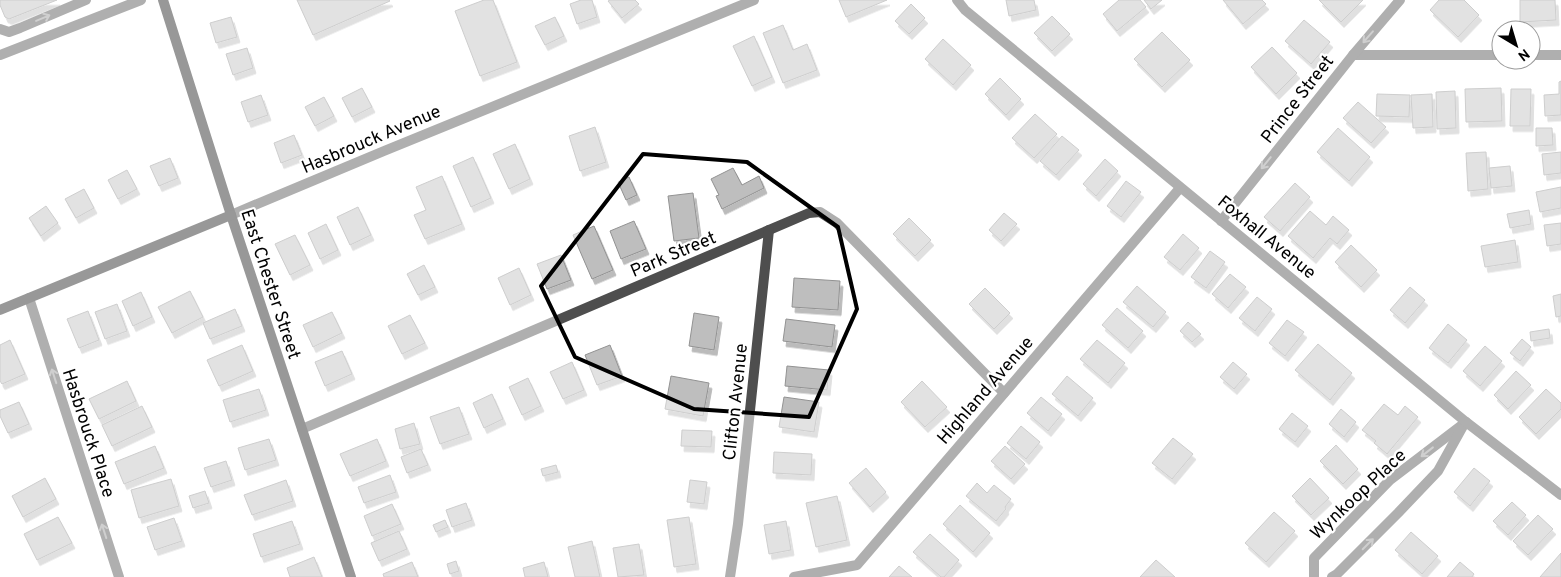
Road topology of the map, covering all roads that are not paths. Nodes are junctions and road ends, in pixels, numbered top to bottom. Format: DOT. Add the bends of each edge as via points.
graph roads {
  1 [pos="86,0"];
  2 [pos="141,0"];
  3 [pos="164,0"];
  4 [pos="754,0"];
  5 [pos="957,0"];
  6 [pos="1400,0"];
  7 [pos="0,29"];
  8 [pos="0,55"];
  9 [pos="1353,55"];
  10 [pos="1491,55"];
  11 [pos="1541,55"];
  12 [pos="1561,55"];
  13 [pos="1180,188"];
  14 [pos="231,215"];
  15 [pos="1221,221"];
  16 [pos="769,230"];
  17 [pos="28,298"];
  18 [pos="0,310"];
  19 [pos="1004,393"];
  20 [pos="1466,422"];
  21 [pos="302,429"];
  22 [pos="1561,495"];
  23 [pos="120,577"];
  24 [pos="351,577"];
  25 [pos="730,577"];
  26 [pos="794,577"];
  27 [pos="1314,577"];
  28 [pos="1332,577"];
  7 -- 1 [label="street, one-way" via="15,30"];
  2 -- 8 [label="street"];
  3 -- 14 [label="main road, East Chester Street"];
  4 -- 14 [label="street, Hasbrouck Avenue"];
  5 -- 13 [label="street, Foxhall Avenue"];
  6 -- 9 [label="street, Prince Street, one-way"];
  9 -- 10 [label="street"];
  9 -- 15 [label="street, Prince Street, one-way"];
  11 -- 12 [label="street"];
  13 -- 15 [label="street, Foxhall Avenue"];
  13 -- 19 [label="street, Highland Avenue"];
  14 -- 17 [label="main road, Hasbrouck Avenue"];
  14 -- 21 [label="main road, East Chester Street"];
  15 -- 20 [label="street, Foxhall Avenue"];
  16 -- 19 [label="street, Park Street" via="820,212 837,223"];
  16 -- 21 [label="street, Park Street"];
  16 -- 25 [label="street, Clifton Avenue"];
  17 -- 18 [label="main road, Hasbrouck Avenue"];
  23 -- 17 [label="street, Hasbrouck Place, one-way"];
  19 -- 26 [label="street, Highland Avenue" via="857,566"];
  20 -- 22 [label="street, Foxhall Avenue"];
  20 -- 27 [label="street, Wynkoop Place, one-way" via="1390,480 1335,536 1314,558"];
  28 -- 20 [label="street, one-way" via="1438,471"];
  21 -- 24 [label="main road, East Chester Street"];
}
